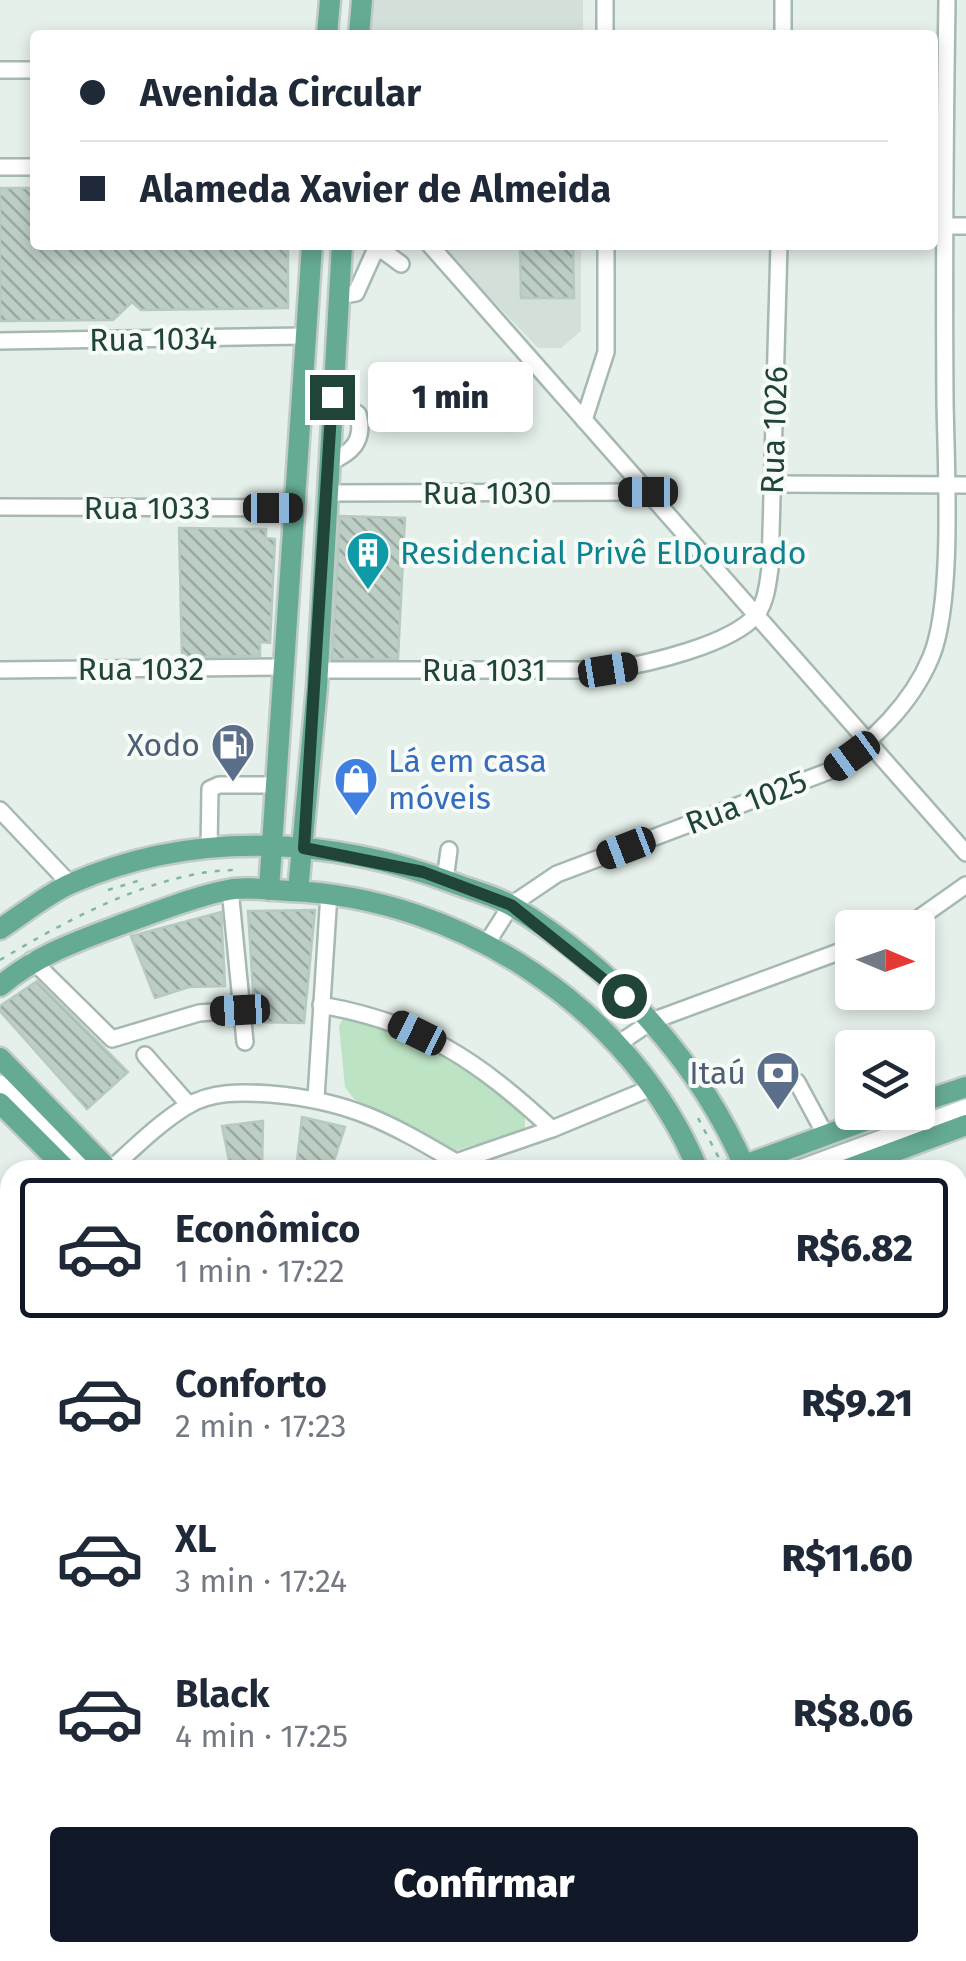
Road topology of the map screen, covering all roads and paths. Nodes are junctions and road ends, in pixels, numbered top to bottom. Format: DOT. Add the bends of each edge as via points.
graph roads {
  1 [pos="330,0"];
  2 [pos="362,0"];
  3 [pos="605,0"];
  4 [pos="783,0"];
  5 [pos="947,0"];
  6 [pos="328,30"];
  7 [pos="359,30"];
  8 [pos="605,30"];
  9 [pos="783,30"];
  10 [pos="0,70"];
  11 [pos="30,70"];
  12 [pos="0,167"];
  13 [pos="30,167"];
  14 [pos="938,226"];
  15 [pos="966,226"];
  16 [pos="312,250"];
  17 [pos="342,250"];
  18 [pos="434,250"];
  19 [pos="606,250"];
  20 [pos="779,250"];
  21 [pos="401,264"];
  22 [pos="338,296"];
  23 [pos="306,336"];
  24 [pos="0,341"];
  25 [pos="332,397"];
  26 [pos="584,420"];
  27 [pos="328,463"];
  28 [pos="773,484"];
  29 [pos="966,485"];
  30 [pos="946,486"];
  31 [pos="326,492"];
  32 [pos="648,492"];
  33 [pos="0,508"];
  34 [pos="293,508"];
  35 [pos="758,613"];
  36 [pos="282,668"];
  37 [pos="0,670"];
  38 [pos="318,670"];
  39 [pos="871,741"];
  40 [pos="276,785"];
  41 [pos="0,810"];
  42 [pos="272,846"];
  43 [pos="304,848"];
  44 [pos="209,849"];
  45 [pos="449,850"];
  46 [pos="966,853"];
  47 [pos="240,862"];
  48 [pos="168,872"];
  49 [pos="154,876"];
  50 [pos="233,880"];
  51 [pos="445,880"];
  52 [pos="70,884"];
  53 [pos="966,885"];
  54 [pos="269,890"];
  55 [pos="298,891"];
  56 [pos="100,892"];
  57 [pos="329,893"];
  58 [pos="511,905"];
  59 [pos="930,910"];
  60 [pos="0,929"];
  61 [pos="486,943"];
  62 [pos="835,953"];
  63 [pos="0,960"];
  64 [pos="32,960"];
  65 [pos="0,986"];
  66 [pos="322,1005"];
  67 [pos="240,1010"];
  68 [pos="652,1020"];
  69 [pos="245,1042"];
  70 [pos="618,1044"];
  71 [pos="144,1055"];
  72 [pos="0,1058"];
  73 [pos="798,1082"];
  74 [pos="0,1083"];
  75 [pos="966,1086"];
  76 [pos="651,1088"];
  77 [pos="935,1097"];
  78 [pos="316,1098"];
  79 [pos="0,1103"];
  80 [pos="189,1104"];
  81 [pos="966,1106"];
  82 [pos="694,1111"];
  83 [pos="966,1125"];
  84 [pos="552,1129"];
  85 [pos="836,1130"];
  86 [pos="824,1134"];
  87 [pos="56,1160"];
  88 [pos="78,1160"];
  89 [pos="99,1160"];
  90 [pos="121,1160"];
  91 [pos="450,1160"];
  92 [pos="474,1160"];
  93 [pos="692,1160"];
  94 [pos="729,1160"];
  95 [pos="733,1160"];
  96 [pos="759,1160"];
  97 [pos="821,1160"];
  98 [pos="872,1160"];
  1 -- 6 [label="main road"];
  2 -- 7 [label="main road"];
  3 -- 8 [label="street"];
  4 -- 9 [label="street"];
  5 -- 14 [label="street, Rua 1025"];
  10 -- 11 [label="street"];
  12 -- 13 [label="street"];
  14 -- 15 [label="street"];
  14 -- 30 [label="street, Rua 1025"];
  16 -- 23 [label="main road"];
  17 -- 22 [label="main road"];
  18 -- 26 [label="street"];
  19 -- 26 [label="street" via="606,352"];
  20 -- 28 [label="street, Rua 1026"];
  21 -- 22 [label="street" via="382,250 374,253 356,293"];
  22 -- 25 [label="main road"];
  23 -- 24 [label="street, Rua 1034"];
  23 -- 34 [label="main road"];
  25 -- 27 [label="main road"];
  25 -- 27 [label="street" via="358,414 361,433 355,448"];
  26 -- 32 [label="street"];
  27 -- 31 [label="main road"];
  28 -- 30 [label="street"];
  28 -- 35 [label="street, Rua 1026" via="770,568"];
  29 -- 30 [label="street"];
  30 -- 39 [label="street, Rua 1025" via="940,625 907,699"];
  31 -- 32 [label="street, Rua 1030"];
  31 -- 38 [label="main road"];
  32 -- 35 [label="street"];
  33 -- 34 [label="street, Rua 1033"];
  34 -- 36 [label="main road"];
  35 -- 38 [label="street, Rua 1031" via="735,632 608,670"];
  35 -- 39 [label="street"];
  36 -- 37 [label="street, Rua 1032"];
  36 -- 40 [label="main road"];
  38 -- 43 [label="main road"];
  39 -- 46 [label="street"];
  39 -- 58 [label="street, Rua 1025" via="832,770 557,874"];
  40 -- 42 [label="main road"];
  40 -- 44 [label="street" via="210,789"];
  41 -- 52 [label="street"];
  42 -- 43 [label="main road"];
  42 -- 44 [label="main road"];
  42 -- 54 [label="main road"];
  43 -- 51 [label="main road" via="381,860"];
  43 -- 55 [label="main road"];
  44 -- 52 [label="main road"];
  45 -- 51 [label="street"];
  47 -- 48 [label="path"];
  49 -- 56 [label="path"];
  50 -- 54 [label="main road"];
  50 -- 63 [label="path" via="182,876 56,927"];
  50 -- 64 [label="main road"];
  50 -- 67 [label="street"];
  51 -- 58 [label="main road"];
  52 -- 60 [label="main road"];
  53 -- 59 [label="street"];
  54 -- 55 [label="main road"];
  55 -- 57 [label="main road"];
  57 -- 61 [label="main road" via="401,908"];
  57 -- 66 [label="street"];
  58 -- 61 [label="street, Rua 1025"];
  58 -- 68 [label="main road"];
  61 -- 70 [label="main road" via="560,992"];
  62 -- 68 [label="street"];
  64 -- 65 [label="main road"];
  64 -- 67 [label="street" via="112,1039 200,1013"];
  66 -- 78 [label="street"];
  66 -- 84 [label="street" via="381,1016 453,1050"];
  67 -- 69 [label="street"];
  68 -- 70 [label="street"];
  68 -- 95 [label="main road" via="715,1108"];
  70 -- 76 [label="main road"];
  71 -- 80 [label="street"];
  72 -- 89 [label="main road"];
  73 -- 86 [label="street"];
  74 -- 88 [label="street"];
  75 -- 77 [label="main road"];
  76 -- 84 [label="street"];
  76 -- 93 [label="main road"];
  78 -- 80 [label="street" via="221,1093"];
  78 -- 91 [label="street" via="390,1122"];
  79 -- 87 [label="main road"];
  80 -- 90 [label="street"];
  81 -- 97 [label="street"];
  82 -- 94 [label="path"];
  83 -- 98 [label="main road"];
  84 -- 92 [label="street"];
  85 -- 86 [label="main road"];
  86 -- 96 [label="main road"];
}
